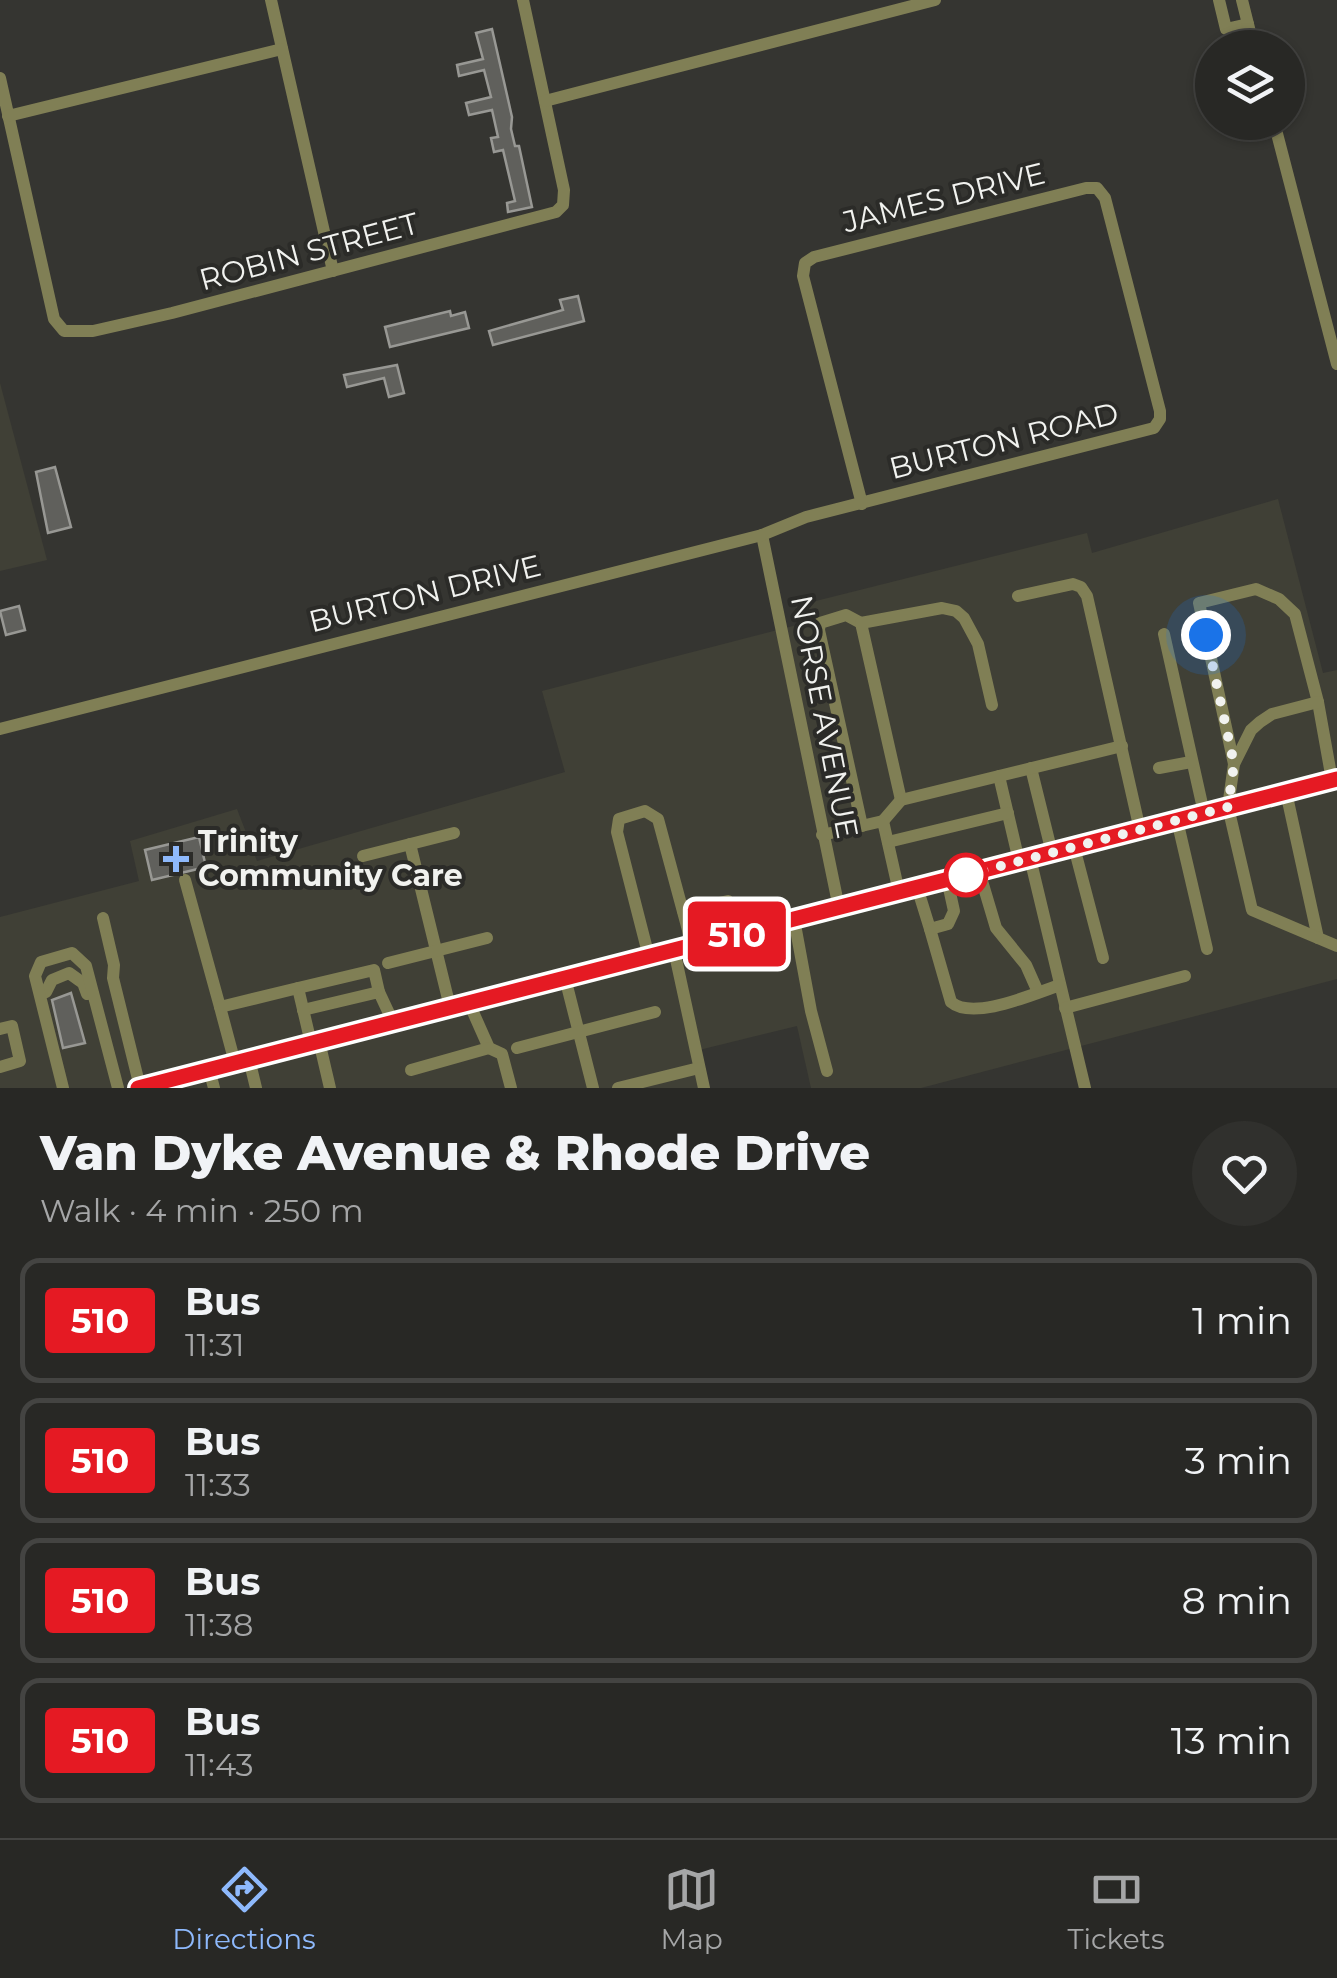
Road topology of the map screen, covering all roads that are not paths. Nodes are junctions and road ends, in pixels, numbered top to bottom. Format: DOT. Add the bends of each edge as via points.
graph roads {
  1 [pos="271,0"];
  2 [pos="523,0"];
  3 [pos="935,0"];
  4 [pos="1219,0"];
  5 [pos="1242,0"];
  6 [pos="1248,24"];
  7 [pos="1250,30"];
  8 [pos="282,49"];
  9 [pos="0,78"];
  10 [pos="545,101"];
  11 [pos="8,116"];
  12 [pos="1279,140"];
  13 [pos="332,271"];
  14 [pos="1337,364"];
  15 [pos="1158,424"];
  16 [pos="862,504"];
  17 [pos="762,535"];
  18 [pos="1018,596"];
  19 [pos="862,623"];
  20 [pos="1164,634"];
  21 [pos="1318,702"];
  22 [pos="992,706"];
  23 [pos="0,729"];
  24 [pos="1122,746"];
  25 [pos="1191,762"];
  26 [pos="1234,764"];
  27 [pos="1031,768"];
  28 [pos="1159,768"];
  29 [pos="999,776"];
  30 [pos="1335,780"];
  31 [pos="1286,792"];
  32 [pos="901,800"];
  33 [pos="1228,807"];
  34 [pos="1204,813"];
  35 [pos="1008,814"];
  36 [pos="1177,820"];
  37 [pos="883,821"];
  38 [pos="862,826"];
  39 [pos="1140,830"];
  40 [pos="454,834"];
  41 [pos="822,835"];
  42 [pos="888,842"];
  43 [pos="410,844"];
  44 [pos="1074,848"];
  45 [pos="1052,853"];
  46 [pos="363,856"];
  47 [pos="1025,860"];
  48 [pos="979,871"];
  49 [pos="947,879"];
  50 [pos="185,880"];
  51 [pos="917,887"];
  52 [pos="900,892"];
  53 [pos="838,908"];
  54 [pos="683,911"];
  55 [pos="103,918"];
  56 [pos="794,919"];
  57 [pos="928,923"];
  58 [pos="748,931"];
  59 [pos="487,938"];
  60 [pos="1318,938"];
  61 [pos="692,945"];
  62 [pos="1337,946"];
  63 [pos="1207,948"];
  64 [pos="674,950"];
  65 [pos="437,952"];
  66 [pos="649,957"];
  67 [pos="1103,958"];
  68 [pos="388,964"];
  69 [pos="1185,976"];
  70 [pos="565,978"];
  71 [pos="90,979"];
  72 [pos="1060,985"];
  73 [pos="298,988"];
  74 [pos="46,992"];
  75 [pos="379,992"];
  76 [pos="1038,992"];
  77 [pos="468,1003"];
  78 [pos="450,1007"];
  79 [pos="220,1008"];
  80 [pos="1065,1008"];
  81 [pos="303,1010"];
  82 [pos="654,1012"];
  83 [pos="98,1013"];
  84 [pos="393,1022"];
  85 [pos="0,1029"];
  86 [pos="578,1032"];
  87 [pos="315,1042"];
  88 [pos="489,1048"];
  89 [pos="517,1048"];
  90 [pos="54,1055"];
  91 [pos="242,1061"];
  92 [pos="0,1067"];
  93 [pos="699,1068"];
  94 [pos="210,1069"];
  95 [pos="410,1070"];
  96 [pos="828,1070"];
  97 [pos="146,1087"];
  98 [pos="63,1088"];
  99 [pos="118,1088"];
  100 [pos="214,1088"];
  101 [pos="256,1088"];
  102 [pos="330,1088"];
  103 [pos="511,1088"];
  104 [pos="594,1088"];
  105 [pos="618,1088"];
  106 [pos="704,1088"];
  107 [pos="1086,1088"];
  1 -- 8 [label="street"];
  2 -- 10 [label="street"];
  3 -- 10 [label="street"];
  4 -- 6 [label="street" via="1226,29"];
  5 -- 6 [label="street"];
  6 -- 7 [label="street"];
  8 -- 11 [label="street"];
  8 -- 13 [label="street"];
  9 -- 11 [label="street"];
  10 -- 13 [label="street, ROBIN STREET" via="563,205 544,216"];
  11 -- 13 [label="street, ROBIN STREET" via="54,319 64,331 93,332"];
  12 -- 14 [label="street"];
  15 -- 16 [label="street, BURTON ROAD"];
  15 -- 16 [label="street, JAMES DRIVE" via="1110,216 1096,188 814,257 805,263 804,276"];
  16 -- 17 [label="street, BURTON DRIVE"];
  17 -- 23 [label="street, BURTON DRIVE"];
  17 -- 41 [label="street, NORSE AVENUE"];
  18 -- 24 [label="street" via="1074,584 1087,596"];
  19 -- 22 [label="street" via="956,610 978,644"];
  19 -- 32 [label="street"];
  19 -- 38 [label="street" via="846,615 820,623 819,630"];
  20 -- 25 [label="street"];
  21 -- 26 [label="street" via="1260,722"];
  21 -- 26 [label="street" via="1296,614 1280,599 1256,589 1199,602"];
  21 -- 30 [label="street"];
  24 -- 27 [label="street"];
  24 -- 39 [label="street"];
  25 -- 28 [label="street"];
  25 -- 34 [label="street"];
  26 -- 33 [label="street"];
  27 -- 29 [label="street"];
  27 -- 45 [label="street"];
  29 -- 32 [label="street"];
  29 -- 35 [label="street"];
  30 -- 31 [label="main road"];
  31 -- 33 [label="main road"];
  31 -- 60 [label="street"];
  32 -- 37 [label="street"];
  33 -- 34 [label="main road"];
  33 -- 60 [label="street" via="1252,910"];
  34 -- 36 [label="main road"];
  35 -- 42 [label="street"];
  35 -- 47 [label="street"];
  36 -- 39 [label="main road"];
  36 -- 63 [label="street"];
  37 -- 38 [label="street"];
  37 -- 42 [label="street"];
  38 -- 41 [label="street"];
  39 -- 44 [label="main road"];
  40 -- 43 [label="street"];
  41 -- 53 [label="street, NORSE AVENUE"];
  42 -- 52 [label="street"];
  43 -- 46 [label="street"];
  43 -- 65 [label="street"];
  44 -- 45 [label="main road"];
  44 -- 67 [label="street"];
  45 -- 47 [label="main road"];
  47 -- 48 [label="main road"];
  47 -- 72 [label="street"];
  48 -- 49 [label="main road"];
  48 -- 76 [label="street" via="996,928"];
  49 -- 51 [label="main road"];
  49 -- 57 [label="street" via="954,910 948,924"];
  50 -- 79 [label="street"];
  51 -- 52 [label="main road"];
  51 -- 57 [label="street"];
  52 -- 53 [label="main road"];
  53 -- 56 [label="main road"];
  54 -- 58 [label="street" via="728,901"];
  54 -- 61 [label="street"];
  54 -- 66 [label="street" via="658,819 645,811 619,819"];
  55 -- 97 [label="street" via="113,978"];
  56 -- 58 [label="main road"];
  56 -- 96 [label="street"];
  57 -- 76 [label="street" via="951,1002 959,1008 978,1010"];
  58 -- 61 [label="main road"];
  59 -- 65 [label="street"];
  60 -- 62 [label="street"];
  61 -- 64 [label="main road"];
  64 -- 66 [label="main road"];
  64 -- 93 [label="street"];
  65 -- 68 [label="street"];
  65 -- 78 [label="street"];
  66 -- 70 [label="main road"];
  69 -- 80 [label="street"];
  70 -- 77 [label="main road"];
  70 -- 86 [label="street"];
  71 -- 74 [label="street" via="56,963 43,976"];
  71 -- 83 [label="street"];
  71 -- 90 [label="street" via="72,953 42,962 35,976"];
  72 -- 76 [label="street"];
  72 -- 80 [label="street"];
  73 -- 75 [label="street" via="374,970"];
  73 -- 79 [label="street"];
  73 -- 81 [label="street"];
  74 -- 83 [label="street" via="52,980 69,973 83,983"];
  74 -- 90 [label="street" via="57,1036"];
  75 -- 81 [label="street"];
  75 -- 84 [label="street"];
  77 -- 78 [label="main road"];
  77 -- 88 [label="street"];
  78 -- 84 [label="main road"];
  79 -- 91 [label="street"];
  80 -- 107 [label="street"];
  81 -- 87 [label="street"];
  82 -- 86 [label="street"];
  83 -- 99 [label="street"];
  84 -- 87 [label="main road"];
  85 -- 92 [label="street" via="12,1026 20,1061"];
  86 -- 89 [label="street"];
  86 -- 104 [label="street"];
  87 -- 91 [label="main road"];
  87 -- 102 [label="street"];
  88 -- 95 [label="street"];
  88 -- 103 [label="street" via="502,1054"];
  90 -- 98 [label="street"];
  91 -- 94 [label="main road"];
  91 -- 101 [label="street"];
  93 -- 105 [label="street"];
  93 -- 106 [label="street"];
  94 -- 97 [label="main road"];
  94 -- 100 [label="street"];
}
